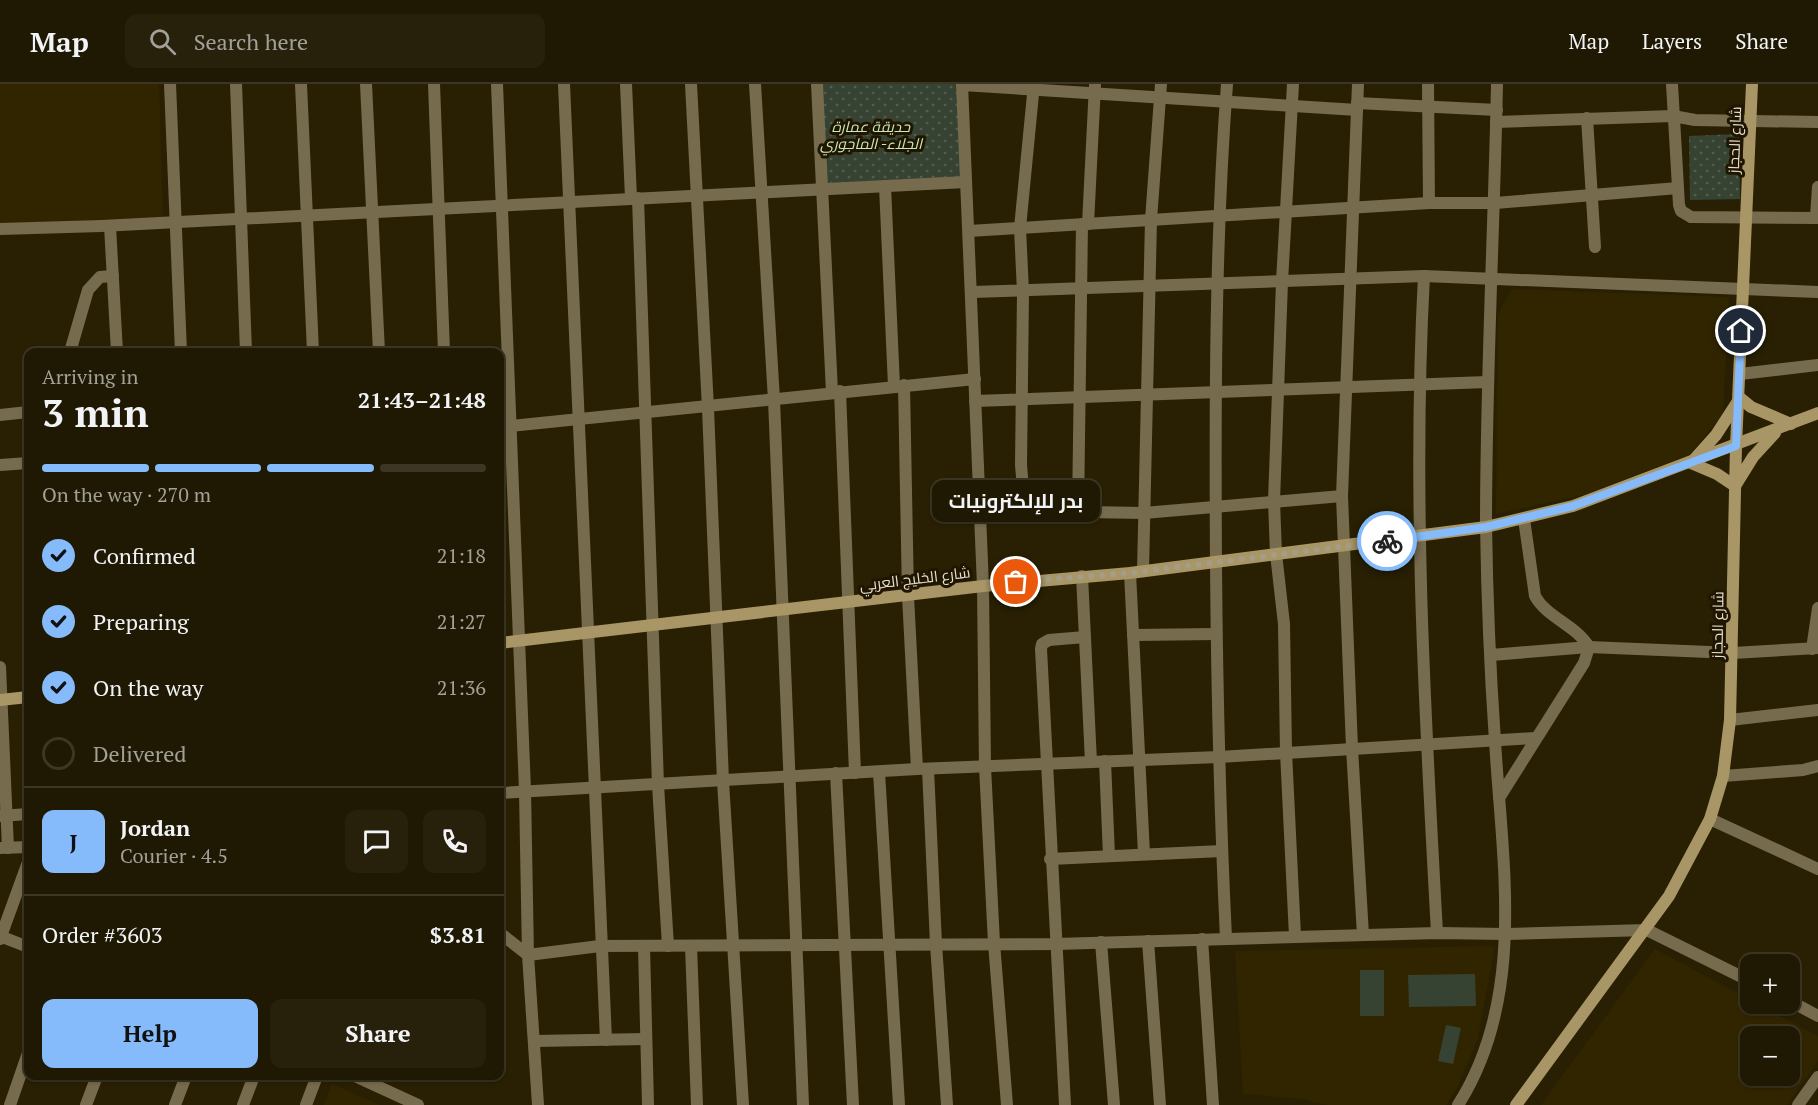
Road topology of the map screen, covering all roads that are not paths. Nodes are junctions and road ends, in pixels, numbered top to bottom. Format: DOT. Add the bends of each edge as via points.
graph roads {
  1 [pos="170,84"];
  2 [pos="236,84"];
  3 [pos="301,84"];
  4 [pos="366,84"];
  5 [pos="434,84"];
  6 [pos="497,84"];
  7 [pos="564,84"];
  8 [pos="626,84"];
  9 [pos="691,84"];
  10 [pos="755,84"];
  11 [pos="817,84"];
  12 [pos="962,84"];
  13 [pos="1227,84"];
  14 [pos="1293,84"];
  15 [pos="1358,84"];
  16 [pos="1428,84"];
  17 [pos="1497,84"];
  18 [pos="1672,84"];
  19 [pos="1752,84"];
  20 [pos="1034,87"];
  21 [pos="1095,88"];
  22 [pos="1160,90"];
  23 [pos="1226,101"];
  24 [pos="1292,105"];
  25 [pos="1357,106"];
  26 [pos="1428,106"];
  27 [pos="1496,116"];
  28 [pos="1673,116"];
  29 [pos="1587,118"];
  30 [pos="1751,120"];
  31 [pos="1818,122"];
  32 [pos="966,182"];
  33 [pos="885,186"];
  34 [pos="1818,187"];
  35 [pos="1678,188"];
  36 [pos="821,189"];
  37 [pos="760,192"];
  38 [pos="1592,195"];
  39 [pos="696,196"];
  40 [pos="634,198"];
  41 [pos="568,202"];
  42 [pos="1429,203"];
  43 [pos="1495,203"];
  44 [pos="502,206"];
  45 [pos="1355,208"];
  46 [pos="438,209"];
  47 [pos="373,211"];
  48 [pos="1287,212"];
  49 [pos="306,215"];
  50 [pos="1221,216"];
  51 [pos="240,218"];
  52 [pos="1747,218"];
  53 [pos="1817,218"];
  54 [pos="1151,220"];
  55 [pos="174,221"];
  56 [pos="1085,224"];
  57 [pos="110,225"];
  58 [pos="1020,228"];
  59 [pos="0,229"];
  60 [pos="969,231"];
  61 [pos="1595,247"];
  62 [pos="113,276"];
  63 [pos="1424,276"];
  64 [pos="1492,277"];
  65 [pos="1351,278"];
  66 [pos="1282,282"];
  67 [pos="1218,284"];
  68 [pos="1149,286"];
  69 [pos="1742,288"];
  70 [pos="1081,289"];
  71 [pos="973,292"];
  72 [pos="1023,292"];
  73 [pos="1818,292"];
  74 [pos="71,348"];
  75 [pos="117,348"];
  76 [pos="181,348"];
  77 [pos="246,348"];
  78 [pos="313,348"];
  79 [pos="379,348"];
  80 [pos="444,348"];
  81 [pos="504,348"];
  82 [pos="504,353"];
  83 [pos="1818,365"];
  84 [pos="1740,374"];
  85 [pos="975,379"];
  86 [pos="1486,382"];
  87 [pos="899,385"];
  88 [pos="1418,385"];
  89 [pos="1345,387"];
  90 [pos="1278,389"];
  91 [pos="836,392"];
  92 [pos="1148,393"];
  93 [pos="1215,393"];
  94 [pos="1081,396"];
  95 [pos="1740,398"];
  96 [pos="1021,399"];
  97 [pos="774,400"];
  98 [pos="975,400"];
  99 [pos="708,408"];
  100 [pos="24,412"];
  101 [pos="1818,413"];
  102 [pos="645,414"];
  103 [pos="0,415"];
  104 [pos="578,419"];
  105 [pos="1791,423"];
  106 [pos="505,427"];
  107 [pos="1778,430"];
  108 [pos="1736,446"];
  109 [pos="24,463"];
  110 [pos="1691,463"];
  111 [pos="0,465"];
  112 [pos="1735,486"];
  113 [pos="1342,496"];
  114 [pos="1274,501"];
  115 [pos="1214,508"];
  116 [pos="1078,512"];
  117 [pos="1144,513"];
  118 [pos="1524,519"];
  119 [pos="1486,527"];
  120 [pos="1421,537"];
  121 [pos="1344,547"];
  122 [pos="1276,554"];
  123 [pos="1216,563"];
  124 [pos="1143,572"];
  125 [pos="1130,573"];
  126 [pos="1082,576"];
  127 [pos="983,586"];
  128 [pos="908,596"];
  129 [pos="848,602"];
  130 [pos="1818,608"];
  131 [pos="784,609"];
  132 [pos="717,617"];
  133 [pos="652,625"];
  134 [pos="587,633"];
  135 [pos="1216,634"];
  136 [pos="1132,635"];
  137 [pos="1085,637"];
  138 [pos="519,641"];
  139 [pos="504,643"];
  140 [pos="1589,647"];
  141 [pos="1815,649"];
  142 [pos="1733,653"];
  143 [pos="1491,655"];
  144 [pos="0,667"];
  145 [pos="24,697"];
  146 [pos="1,700"];
  147 [pos="1818,710"];
  148 [pos="1730,720"];
  149 [pos="1535,738"];
  150 [pos="1494,740"];
  151 [pos="1426,745"];
  152 [pos="1352,748"];
  153 [pos="1286,752"];
  154 [pos="1219,757"];
  155 [pos="1139,760"];
  156 [pos="1105,761"];
  157 [pos="1092,762"];
  158 [pos="1046,763"];
  159 [pos="986,766"];
  160 [pos="1818,766"];
  161 [pos="923,769"];
  162 [pos="879,771"];
  163 [pos="836,773"];
  164 [pos="855,773"];
  165 [pos="788,776"];
  166 [pos="1723,776"];
  167 [pos="723,781"];
  168 [pos="658,785"];
  169 [pos="594,788"];
  170 [pos="525,791"];
  171 [pos="504,793"];
  172 [pos="1499,798"];
  173 [pos="24,814"];
  174 [pos="3,816"];
  175 [pos="1710,819"];
  176 [pos="24,847"];
  177 [pos="4,848"];
  178 [pos="1222,851"];
  179 [pos="1144,854"];
  180 [pos="1109,856"];
  181 [pos="1050,859"];
  182 [pos="1818,869"];
  183 [pos="24,873"];
  184 [pos="1647,930"];
  185 [pos="1437,933"];
  186 [pos="1506,934"];
  187 [pos="1363,935"];
  188 [pos="504,936"];
  189 [pos="1295,936"];
  190 [pos="0,937"];
  191 [pos="1226,938"];
  192 [pos="1202,939"];
  193 [pos="1148,941"];
  194 [pos="1101,942"];
  195 [pos="888,943"];
  196 [pos="994,943"];
  197 [pos="936,944"];
  198 [pos="1056,944"];
  199 [pos="797,945"];
  200 [pos="845,945"];
  201 [pos="24,946"];
  202 [pos="600,946"];
  203 [pos="668,946"];
  204 [pos="691,946"];
  205 [pos="644,947"];
  206 [pos="735,947"];
  207 [pos="528,955"];
  208 [pos="1740,976"];
  209 [pos="1800,1006"];
  210 [pos="1818,1016"];
  211 [pos="646,1039"];
  212 [pos="606,1040"];
  213 [pos="534,1041"];
  214 [pos="24,1065"];
  215 [pos="1818,1077"];
  216 [pos="95,1080"];
  217 [pos="184,1080"];
  218 [pos="252,1080"];
  219 [pos="315,1080"];
  220 [pos="364,1080"];
  221 [pos="10,1105"];
  222 [pos="86,1105"];
  223 [pos="175,1105"];
  224 [pos="243,1105"];
  225 [pos="306,1105"];
  226 [pos="418,1105"];
  227 [pos="538,1105"];
  228 [pos="648,1105"];
  229 [pos="697,1105"];
  230 [pos="743,1105"];
  231 [pos="803,1105"];
  232 [pos="853,1105"];
  233 [pos="899,1105"];
  234 [pos="947,1105"];
  235 [pos="1007,1105"];
  236 [pos="1065,1105"];
  237 [pos="1114,1105"];
  238 [pos="1160,1105"];
  239 [pos="1213,1105"];
  240 [pos="1458,1105"];
  241 [pos="1516,1105"];
  242 [pos="1798,1105"];
  1 -- 55 [label="street"];
  2 -- 51 [label="street"];
  3 -- 49 [label="street"];
  4 -- 47 [label="street"];
  5 -- 46 [label="street"];
  6 -- 44 [label="street"];
  7 -- 41 [label="street"];
  8 -- 40 [label="street"];
  9 -- 39 [label="street"];
  10 -- 37 [label="street"];
  11 -- 36 [label="street"];
  12 -- 20 [label="street"];
  12 -- 32 [label="street"];
  13 -- 23 [label="street"];
  14 -- 24 [label="street"];
  15 -- 25 [label="street"];
  16 -- 26 [label="street"];
  17 -- 27 [label="street"];
  18 -- 28 [label="street"];
  19 -- 30 [label="main road, شارع الحجاز"];
  20 -- 21 [label="street"];
  20 -- 58 [label="street"];
  21 -- 22 [label="street"];
  21 -- 56 [label="street"];
  22 -- 23 [label="street"];
  22 -- 54 [label="street"];
  23 -- 24 [label="street"];
  23 -- 50 [label="street"];
  24 -- 25 [label="street"];
  24 -- 48 [label="street"];
  25 -- 26 [label="street"];
  25 -- 45 [label="street"];
  26 -- 27 [label="street"];
  26 -- 42 [label="street"];
  27 -- 29 [label="street"];
  27 -- 43 [label="street"];
  28 -- 29 [label="street"];
  28 -- 30 [label="street" via="1687,120"];
  28 -- 35 [label="street"];
  29 -- 38 [label="street"];
  30 -- 31 [label="street"];
  30 -- 52 [label="main road, شارع الحجاز"];
  32 -- 33 [label="street"];
  32 -- 60 [label="street"];
  33 -- 36 [label="street"];
  33 -- 87 [label="street"];
  34 -- 53 [label="street"];
  35 -- 38 [label="street"];
  35 -- 52 [label="street" via="1681,211 1690,217"];
  36 -- 37 [label="street"];
  36 -- 91 [label="street"];
  37 -- 39 [label="street"];
  37 -- 97 [label="street"];
  38 -- 43 [label="street"];
  38 -- 61 [label="street"];
  39 -- 40 [label="street"];
  39 -- 99 [label="street"];
  40 -- 41 [label="street"];
  40 -- 102 [label="street"];
  41 -- 44 [label="street"];
  41 -- 104 [label="street"];
  42 -- 43 [label="street"];
  42 -- 45 [label="street"];
  43 -- 64 [label="street"];
  44 -- 46 [label="street"];
  44 -- 81 [label="street"];
  45 -- 48 [label="street"];
  45 -- 65 [label="street"];
  46 -- 47 [label="street"];
  46 -- 80 [label="street"];
  47 -- 49 [label="street"];
  47 -- 79 [label="street"];
  48 -- 50 [label="street"];
  48 -- 66 [label="street"];
  49 -- 51 [label="street"];
  49 -- 78 [label="street"];
  50 -- 54 [label="street"];
  50 -- 67 [label="street"];
  51 -- 55 [label="street"];
  51 -- 77 [label="street"];
  52 -- 53 [label="street"];
  52 -- 69 [label="main road, شارع الحجاز"];
  54 -- 56 [label="street"];
  54 -- 68 [label="street"];
  55 -- 57 [label="street"];
  55 -- 76 [label="street"];
  56 -- 58 [label="street"];
  56 -- 70 [label="street"];
  57 -- 59 [label="street"];
  57 -- 62 [label="street"];
  58 -- 60 [label="street"];
  58 -- 72 [label="street"];
  60 -- 71 [label="street"];
  62 -- 74 [label="street" via="100,277 88,290"];
  62 -- 75 [label="street"];
  63 -- 64 [label="street"];
  63 -- 65 [label="street"];
  63 -- 88 [label="street"];
  64 -- 69 [label="street"];
  64 -- 86 [label="street"];
  65 -- 66 [label="street"];
  65 -- 89 [label="street"];
  66 -- 67 [label="street"];
  66 -- 90 [label="street"];
  67 -- 68 [label="street"];
  67 -- 93 [label="street"];
  68 -- 70 [label="street"];
  68 -- 92 [label="street"];
  69 -- 73 [label="street"];
  69 -- 84 [label="main road, شارع الحجاز"];
  70 -- 72 [label="street"];
  70 -- 94 [label="street"];
  71 -- 72 [label="street"];
  71 -- 85 [label="street"];
  72 -- 96 [label="street"];
  82 -- 106 [label="street"];
  83 -- 84 [label="street"];
  84 -- 95 [label="main road, شارع الحجاز"];
  85 -- 87 [label="street"];
  85 -- 98 [label="street"];
  86 -- 88 [label="street"];
  86 -- 119 [label="street"];
  87 -- 91 [label="street"];
  87 -- 128 [label="street"];
  88 -- 89 [label="street"];
  88 -- 120 [label="street"];
  89 -- 90 [label="street"];
  89 -- 113 [label="street"];
  90 -- 93 [label="street"];
  90 -- 114 [label="street"];
  91 -- 97 [label="street"];
  91 -- 129 [label="street"];
  92 -- 93 [label="street"];
  92 -- 94 [label="street"];
  92 -- 117 [label="street"];
  93 -- 115 [label="street"];
  94 -- 96 [label="street"];
  94 -- 116 [label="street"];
  95 -- 105 [label="main road"];
  95 -- 108 [label="main road, شارع الحجاز"];
  95 -- 110 [label="main road" via="1716,435"];
  96 -- 98 [label="street"];
  96 -- 116 [label="street" via="1022,506 1030,512"];
  97 -- 99 [label="street"];
  97 -- 131 [label="street"];
  98 -- 127 [label="street"];
  99 -- 102 [label="street"];
  99 -- 132 [label="street"];
  100 -- 103 [label="street"];
  101 -- 105 [label="main road, شارع الخليج العربي"];
  102 -- 104 [label="street"];
  102 -- 133 [label="street"];
  104 -- 106 [label="street"];
  104 -- 134 [label="street"];
  105 -- 107 [label="main road, شارع الخليج العربي"];
  106 -- 138 [label="street"];
  107 -- 108 [label="main road, شارع الخليج العربي"];
  107 -- 112 [label="main road" via="1753,457"];
  108 -- 110 [label="main road, شارع الخليج العربي"];
  108 -- 112 [label="main road, شارع الحجاز"];
  109 -- 111 [label="street"];
  110 -- 112 [label="main road"];
  110 -- 118 [label="main road, شارع الخليج العربي" via="1573,506"];
  112 -- 142 [label="main road, شارع الحجاز"];
  113 -- 114 [label="street"];
  113 -- 121 [label="street"];
  114 -- 115 [label="street"];
  114 -- 122 [label="street"];
  115 -- 117 [label="street"];
  115 -- 123 [label="street"];
  116 -- 117 [label="street"];
  117 -- 124 [label="street"];
  118 -- 119 [label="main road, شارع الخليج العربي"];
  118 -- 140 [label="street" via="1535,596"];
  119 -- 120 [label="main road, شارع الخليج العربي"];
  119 -- 143 [label="street"];
  120 -- 121 [label="main road, شارع الخليج العربي"];
  120 -- 151 [label="street"];
  121 -- 122 [label="main road, شارع الخليج العربي"];
  121 -- 152 [label="street"];
  122 -- 123 [label="main road, شارع الخليج العربي"];
  122 -- 153 [label="street" via="1284,624"];
  123 -- 124 [label="main road, شارع الخليج العربي"];
  123 -- 135 [label="street"];
  124 -- 125 [label="main road, شارع الخليج العربي"];
  125 -- 126 [label="main road, شارع الخليج العربي"];
  125 -- 136 [label="street"];
  126 -- 127 [label="main road, شارع الخليج العربي"];
  126 -- 137 [label="street"];
  127 -- 128 [label="main road, شارع الخليج العربي"];
  127 -- 159 [label="street"];
  128 -- 129 [label="main road, شارع الخليج العربي"];
  128 -- 161 [label="street"];
  129 -- 131 [label="main road, شارع الخليج العربي"];
  129 -- 164 [label="street"];
  130 -- 141 [label="street"];
  131 -- 132 [label="main road, شارع الخليج العربي"];
  131 -- 165 [label="street"];
  132 -- 133 [label="main road, شارع الخليج العربي"];
  132 -- 167 [label="street"];
  133 -- 134 [label="main road, شارع الخليج العربي"];
  133 -- 168 [label="street"];
  134 -- 138 [label="main road, شارع الخليج العربي"];
  134 -- 169 [label="street"];
  135 -- 136 [label="street"];
  135 -- 154 [label="street"];
  136 -- 155 [label="street"];
  137 -- 157 [label="street"];
  137 -- 158 [label="street" via="1042,644"];
  138 -- 139 [label="main road, شارع الخليج العربي"];
  138 -- 170 [label="street"];
  140 -- 142 [label="street"];
  140 -- 143 [label="street"];
  140 -- 149 [label="street" via="1584,663"];
  141 -- 142 [label="street"];
  142 -- 148 [label="main road, شارع الحجاز"];
  143 -- 150 [label="street"];
  144 -- 146 [label="street"];
  145 -- 146 [label="main road"];
  146 -- 174 [label="street"];
  147 -- 148 [label="street"];
  148 -- 166 [label="main road, شارع الحجاز"];
  149 -- 150 [label="street"];
  149 -- 172 [label="street"];
  150 -- 151 [label="street"];
  150 -- 172 [label="street"];
  151 -- 152 [label="street"];
  151 -- 185 [label="street"];
  152 -- 153 [label="street"];
  152 -- 187 [label="street"];
  153 -- 154 [label="street"];
  153 -- 189 [label="street"];
  154 -- 155 [label="street"];
  154 -- 178 [label="street"];
  155 -- 156 [label="street"];
  155 -- 179 [label="street"];
  156 -- 157 [label="street"];
  156 -- 180 [label="street"];
  157 -- 158 [label="street"];
  158 -- 159 [label="street"];
  158 -- 181 [label="street"];
  159 -- 161 [label="street"];
  159 -- 196 [label="street"];
  160 -- 166 [label="street"];
  161 -- 162 [label="street"];
  161 -- 197 [label="street"];
  162 -- 164 [label="street"];
  162 -- 195 [label="street"];
  163 -- 164 [label="street"];
  163 -- 165 [label="street"];
  163 -- 200 [label="street"];
  165 -- 167 [label="street"];
  165 -- 199 [label="street"];
  166 -- 175 [label="main road, شارع الحجاز"];
  167 -- 168 [label="street"];
  167 -- 206 [label="street"];
  168 -- 169 [label="street"];
  168 -- 203 [label="street"];
  169 -- 170 [label="street"];
  169 -- 202 [label="street"];
  170 -- 171 [label="street"];
  170 -- 207 [label="street"];
  172 -- 186 [label="street"];
  173 -- 174 [label="street"];
  174 -- 177 [label="street"];
  175 -- 182 [label="street"];
  175 -- 184 [label="main road, شارع الحجاز"];
  176 -- 177 [label="street"];
  178 -- 179 [label="street"];
  178 -- 191 [label="street"];
  179 -- 180 [label="street"];
  180 -- 181 [label="street"];
  181 -- 198 [label="street"];
  183 -- 190 [label="street"];
  184 -- 186 [label="street"];
  184 -- 208 [label="street"];
  184 -- 241 [label="main road, شارع الحجاز"];
  185 -- 186 [label="street"];
  185 -- 187 [label="street"];
  186 -- 240 [label="street" via="1488,1041"];
  187 -- 189 [label="street"];
  188 -- 207 [label="street"];
  189 -- 191 [label="street"];
  190 -- 201 [label="street"];
  191 -- 192 [label="street"];
  192 -- 193 [label="street"];
  192 -- 239 [label="street"];
  193 -- 194 [label="street"];
  193 -- 238 [label="street"];
  194 -- 198 [label="street"];
  194 -- 237 [label="street"];
  195 -- 197 [label="street"];
  195 -- 200 [label="street"];
  195 -- 233 [label="street"];
  196 -- 197 [label="street"];
  196 -- 198 [label="street"];
  196 -- 235 [label="street"];
  197 -- 234 [label="street"];
  198 -- 236 [label="street"];
  199 -- 200 [label="street"];
  199 -- 206 [label="street"];
  199 -- 231 [label="street"];
  200 -- 232 [label="street"];
  202 -- 205 [label="street"];
  202 -- 207 [label="street"];
  202 -- 212 [label="street"];
  203 -- 204 [label="street"];
  203 -- 205 [label="street"];
  204 -- 206 [label="street"];
  204 -- 229 [label="street"];
  205 -- 211 [label="street"];
  206 -- 230 [label="street"];
  207 -- 213 [label="street"];
  209 -- 210 [label="street"];
  211 -- 212 [label="street"];
  211 -- 228 [label="street"];
  212 -- 213 [label="street"];
  213 -- 227 [label="street"];
  214 -- 221 [label="street"];
  215 -- 242 [label="street"];
  216 -- 222 [label="street"];
  217 -- 223 [label="street"];
  218 -- 224 [label="street"];
  219 -- 225 [label="street"];
  220 -- 226 [label="street"];
}
